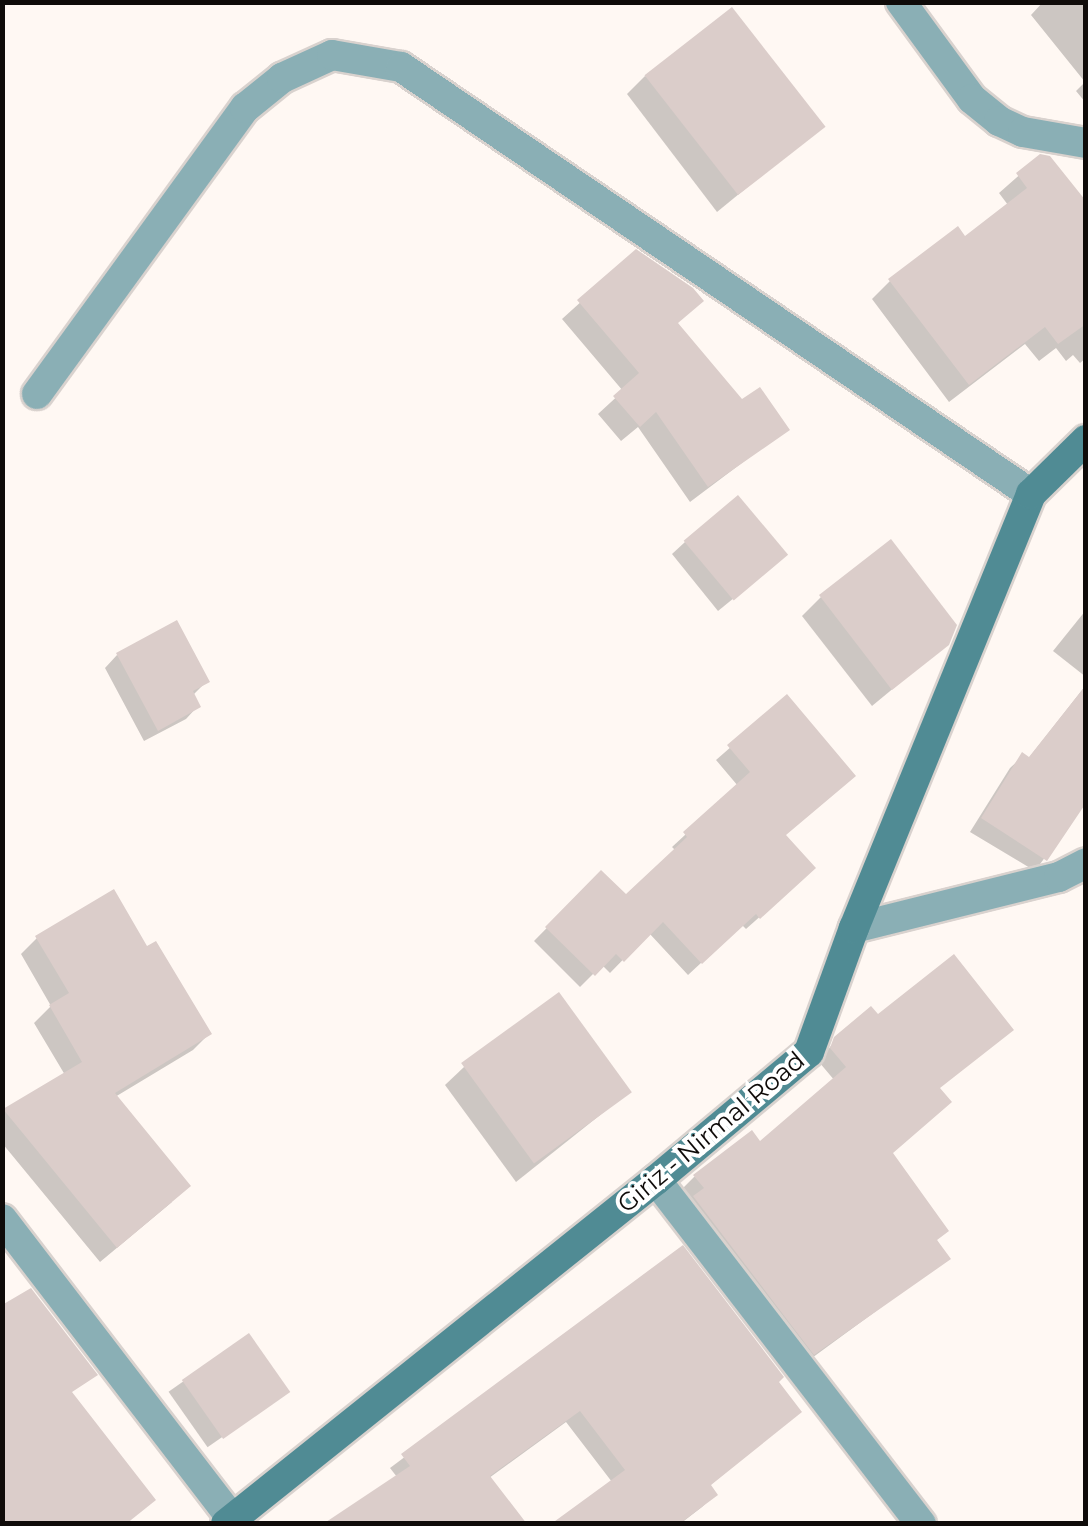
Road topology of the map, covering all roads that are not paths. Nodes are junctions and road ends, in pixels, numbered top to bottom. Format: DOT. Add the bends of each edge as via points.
graph roads {
  1 [pos="902,2"];
  2 [pos="1086,143"];
  3 [pos="37,394"];
  4 [pos="1086,440"];
  5 [pos="1030,494"];
  6 [pos="1086,863"];
  7 [pos="854,928"];
  8 [pos="656,1180"];
  9 [pos="2,1219"];
  10 [pos="229,1521"];
  11 [pos="921,1524"];
  1 -- 2 [label="street" via="972,100 999,121 1022,132"];
  3 -- 5 [label="street" via="245,108 282,78 332,55 401,67"];
  4 -- 5 [label="main road, Giriz - Nirmal Road"];
  5 -- 7 [label="main road, Giriz - Nirmal Road"];
  6 -- 7 [label="street" via="1059,877"];
  7 -- 8 [label="main road, Giriz - Nirmal Road" via="809,1052"];
  8 -- 10 [label="main road, Giriz - Nirmal Road"];
  8 -- 11 [label="street"];
  9 -- 10 [label="street"];
}
